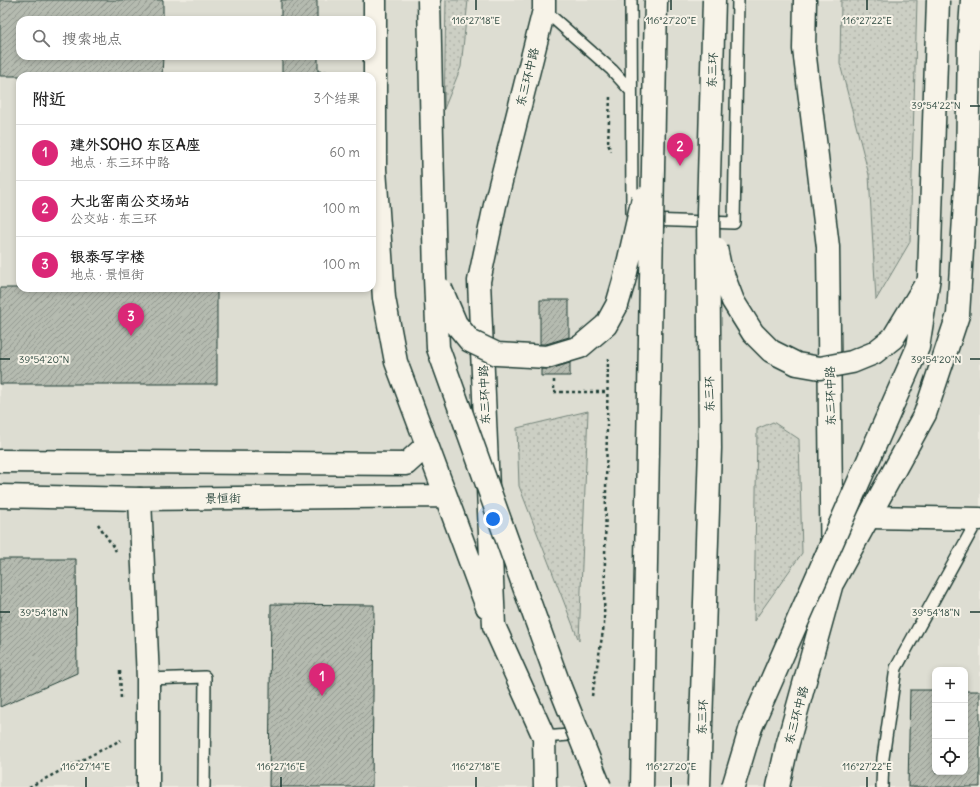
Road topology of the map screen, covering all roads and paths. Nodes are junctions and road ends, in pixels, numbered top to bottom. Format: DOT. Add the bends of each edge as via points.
graph roads {
  1 [pos="375,0"];
  2 [pos="429,0"];
  3 [pos="631,0"];
  4 [pos="656,0"];
  5 [pos="714,0"];
  6 [pos="738,0"];
  7 [pos="805,0"];
  8 [pos="938,0"];
  9 [pos="972,0"];
  10 [pos="544,5"];
  11 [pos="375,16"];
  12 [pos="375,60"];
  13 [pos="318,72"];
  14 [pos="329,72"];
  15 [pos="375,72"];
  16 [pos="631,91"];
  17 [pos="610,96"];
  18 [pos="653,152"];
  19 [pos="612,155"];
  20 [pos="376,183"];
  21 [pos="708,212"];
  22 [pos="435,277"];
  23 [pos="929,277"];
  24 [pos="608,352"];
  25 [pos="554,376"];
  26 [pos="608,392"];
  27 [pos="427,445"];
  28 [pos="0,461"];
  29 [pos="0,496"];
  30 [pos="445,496"];
  31 [pos="140,499"];
  32 [pos="869,517"];
  33 [pos="94,518"];
  34 [pos="979,519"];
  35 [pos="119,556"];
  36 [pos="832,583"];
  37 [pos="494,626"];
  38 [pos="120,668"];
  39 [pos="148,678"];
  40 [pos="121,708"];
  41 [pos="586,734"];
  42 [pos="544,737"];
  43 [pos="121,748"];
  44 [pos="29,787"];
  45 [pos="148,787"];
  46 [pos="204,787"];
  47 [pos="545,787"];
  48 [pos="600,787"];
  49 [pos="642,787"];
  50 [pos="700,787"];
  51 [pos="734,787"];
  52 [pos="778,787"];
  53 [pos="882,787"];
  1 -- 11 [label="main road"];
  2 -- 22 [label="main road, bridge"];
  3 -- 16 [label="lane"];
  4 -- 18 [label="main road, bridge"];
  5 -- 21 [label="main road, 东三环, bridge"];
  6 -- 16 [label="lane" via="734,223 632,219"];
  7 -- 36 [label="main road, 东三环中路" via="804,49 828,247"];
  8 -- 23 [label="main road, bridge"];
  9 -- 32 [label="main road" via="967,170 958,315 925,414"];
  10 -- 16 [label="lane"];
  10 -- 37 [label="main road, 东三环中路" via="479,281"];
  12 -- 15 [label="main road"];
  13 -- 14 [label="path"];
  17 -- 19 [label="path" via="608,144"];
  18 -- 22 [label="main road, bridge" via="624,281 616,305 606,325 580,347 547,357 497,354 490,351 470,341 456,324"];
  18 -- 49 [label="main road, bridge"];
  20 -- 27 [label="main road" via="384,298 396,362"];
  21 -- 23 [label="main road, bridge" via="720,267 733,301 754,333 771,351 797,364 820,368 852,362 874,353 892,338"];
  21 -- 50 [label="main road, 东三环, bridge" via="710,448"];
  22 -- 48 [label="main road, bridge" via="438,348 560,687"];
  23 -- 51 [label="main road, bridge" via="918,347 751,727"];
  24 -- 26 [label="path"];
  25 -- 26 [label="path" via="554,392"];
  26 -- 41 [label="path" via="604,625"];
  27 -- 28 [label="main road" via="406,464"];
  27 -- 30 [label="main road"];
  29 -- 31 [label="main road, 景恒街"];
  30 -- 31 [label="main road, 景恒街"];
  30 -- 37 [label="main road"];
  31 -- 39 [label="main road"];
  32 -- 34 [label="main road"];
  32 -- 36 [label="main road"];
  33 -- 35 [label="path"];
  34 -- 53 [label="lane" via="896,668 883,758"];
  36 -- 52 [label="main road, 东三环中路"];
  37 -- 42 [label="main road, 东三环中路"];
  38 -- 40 [label="path"];
  39 -- 45 [label="main road"];
  39 -- 46 [label="lane" via="205,677"];
  41 -- 42 [label="lane"];
  42 -- 47 [label="main road, 东三环中路"];
  43 -- 44 [label="path" via="121,740"];
}
